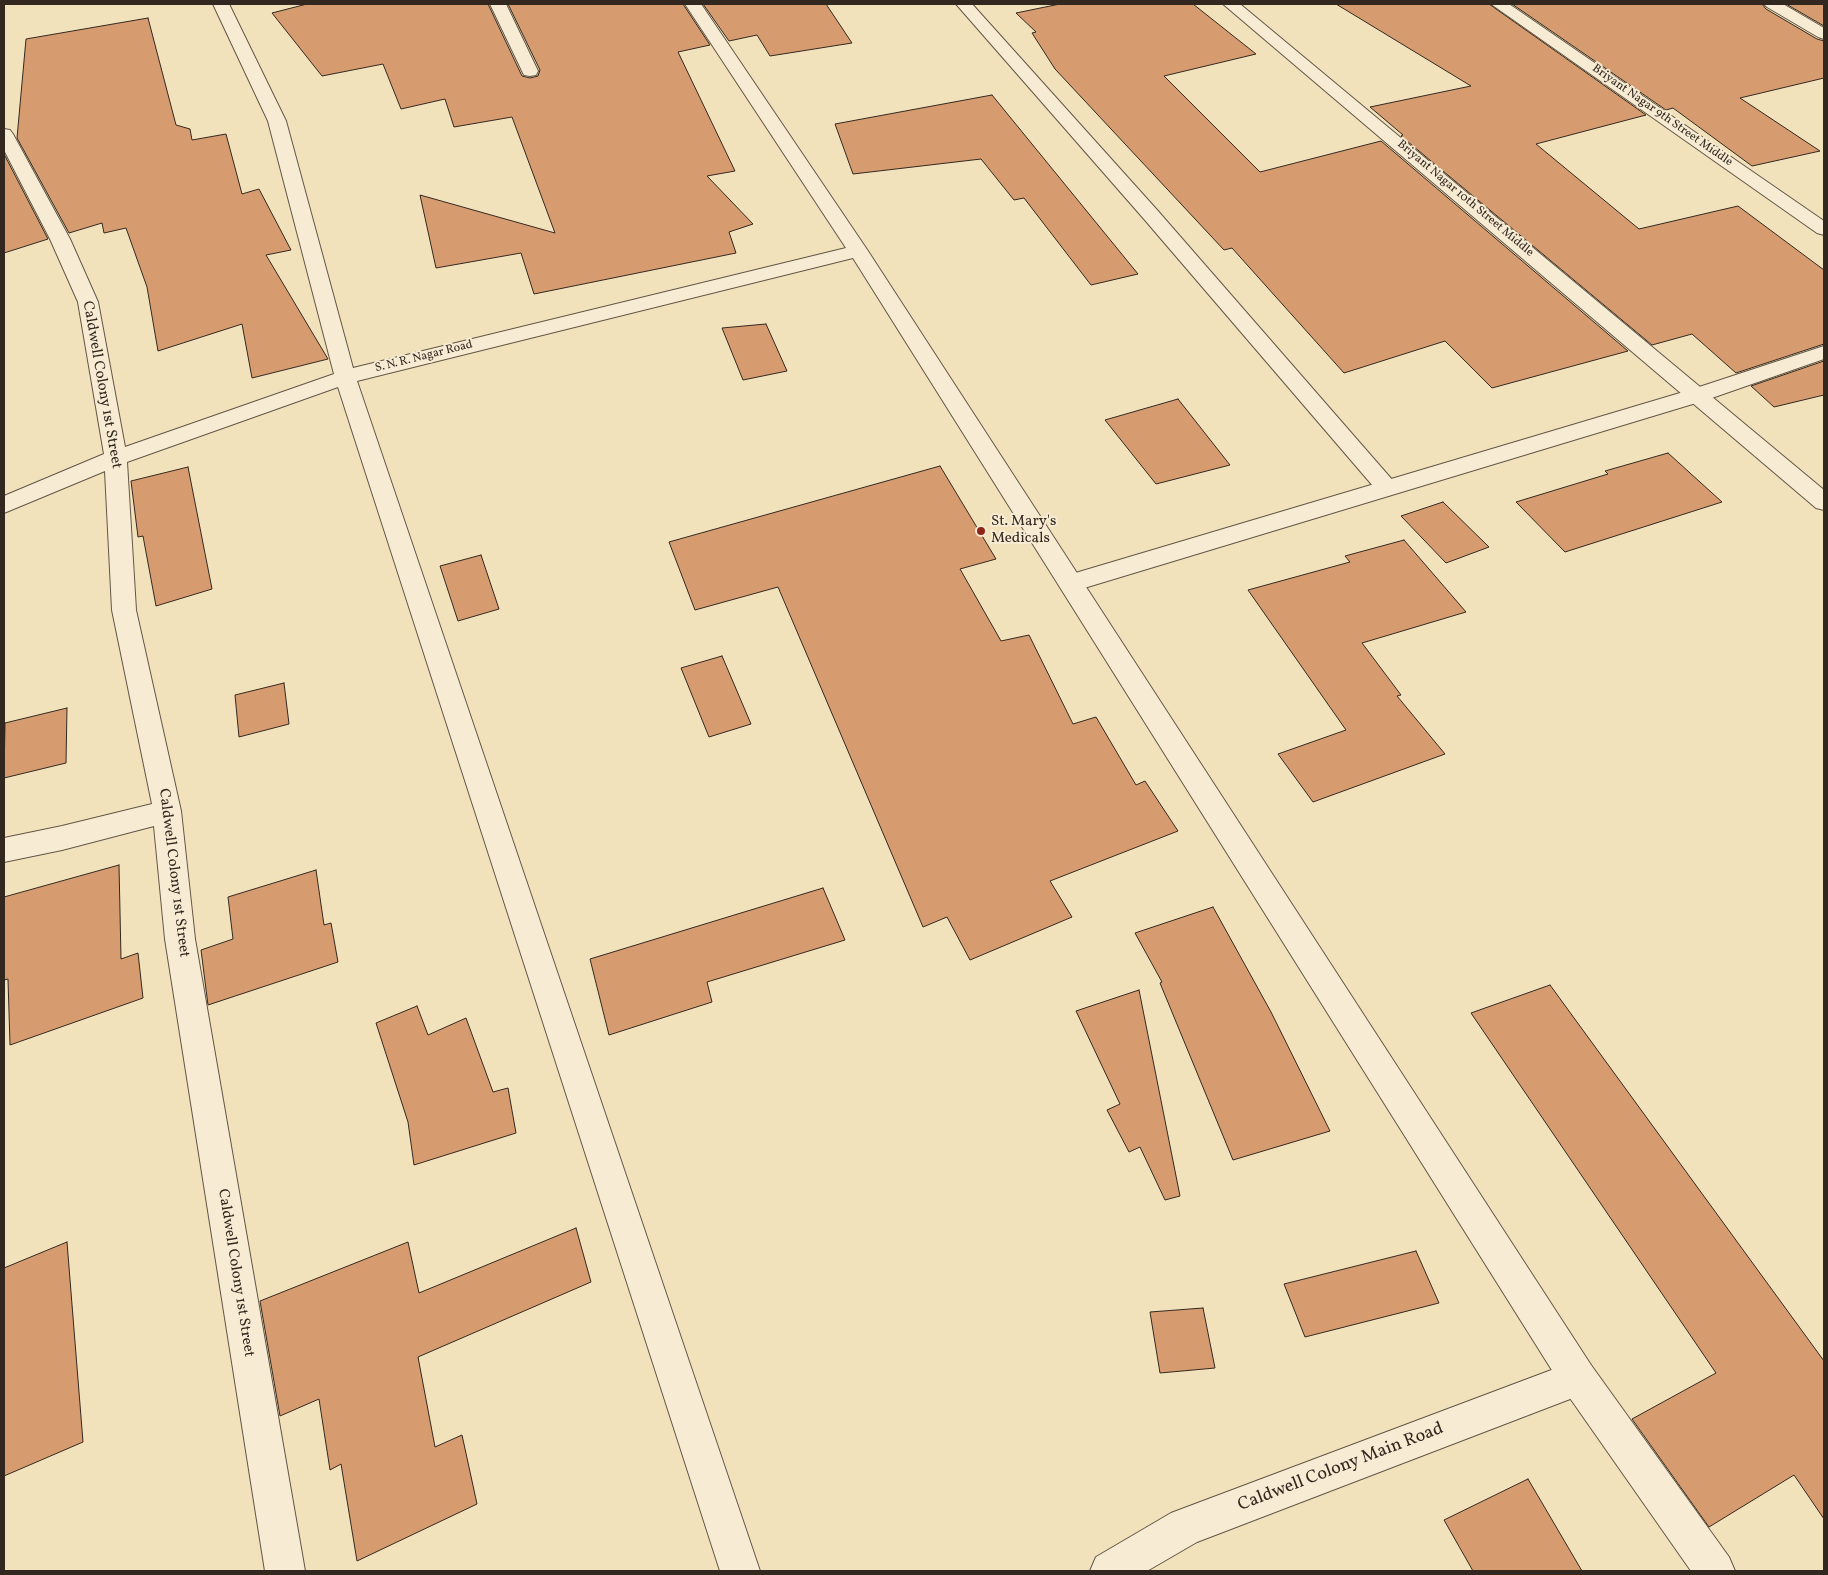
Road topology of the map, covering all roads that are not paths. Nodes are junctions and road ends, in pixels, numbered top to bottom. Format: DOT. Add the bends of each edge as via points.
graph roads {
  1 [pos="221,4"];
  2 [pos="498,4"];
  3 [pos="693,4"];
  4 [pos="964,4"];
  5 [pos="1231,4"];
  6 [pos="1499,4"];
  7 [pos="1772,4"];
  8 [pos="1824,34"];
  9 [pos="530,71"];
  10 [pos="4,134"];
  11 [pos="1824,228"];
  12 [pos="858,251"];
  13 [pos="1824,352"];
  14 [pos="345,376"];
  15 [pos="1698,396"];
  16 [pos="116,458"];
  17 [pos="1387,488"];
  18 [pos="1824,502"];
  19 [pos="4,505"];
  20 [pos="1072,583"];
  21 [pos="167,811"];
  22 [pos="4,850"];
  23 [pos="1578,1378"];
  24 [pos="285,1571"];
  25 [pos="740,1571"];
  26 [pos="1110,1571"];
  27 [pos="1716,1571"];
  1 -- 14 [label="street" via="277,121"];
  2 -- 9 [label="street"];
  3 -- 12 [label="street"];
  4 -- 17 [label="street"];
  5 -- 15 [label="street, Briyant Nagar 10th Street Middle"];
  6 -- 11 [label="street, Briyant Nagar 9th Street Middle"];
  7 -- 8 [label="street"];
  10 -- 16 [label="street, Caldwell Colony 1st Street" via="60,239 88,302"];
  12 -- 14 [label="street, S. N. R. Nagar Road"];
  12 -- 20 [label="street"];
  13 -- 15 [label="street"];
  14 -- 16 [label="street, S. N. R. Nagar Road"];
  14 -- 25 [label="street"];
  15 -- 17 [label="street"];
  15 -- 18 [label="street, Briyant Nagar 10th Street Middle"];
  16 -- 19 [label="street, S. N. R. Nagar Road"];
  16 -- 21 [label="street, Caldwell Colony 1st Street" via="124,610"];
  17 -- 20 [label="street"];
  20 -- 23 [label="street"];
  21 -- 22 [label="street"];
  21 -- 24 [label="street, Caldwell Colony 1st Street" via="180,939"];
  23 -- 26 [label="street, Caldwell Colony Main Road" via="1185,1527"];
  23 -- 27 [label="street"];
}
